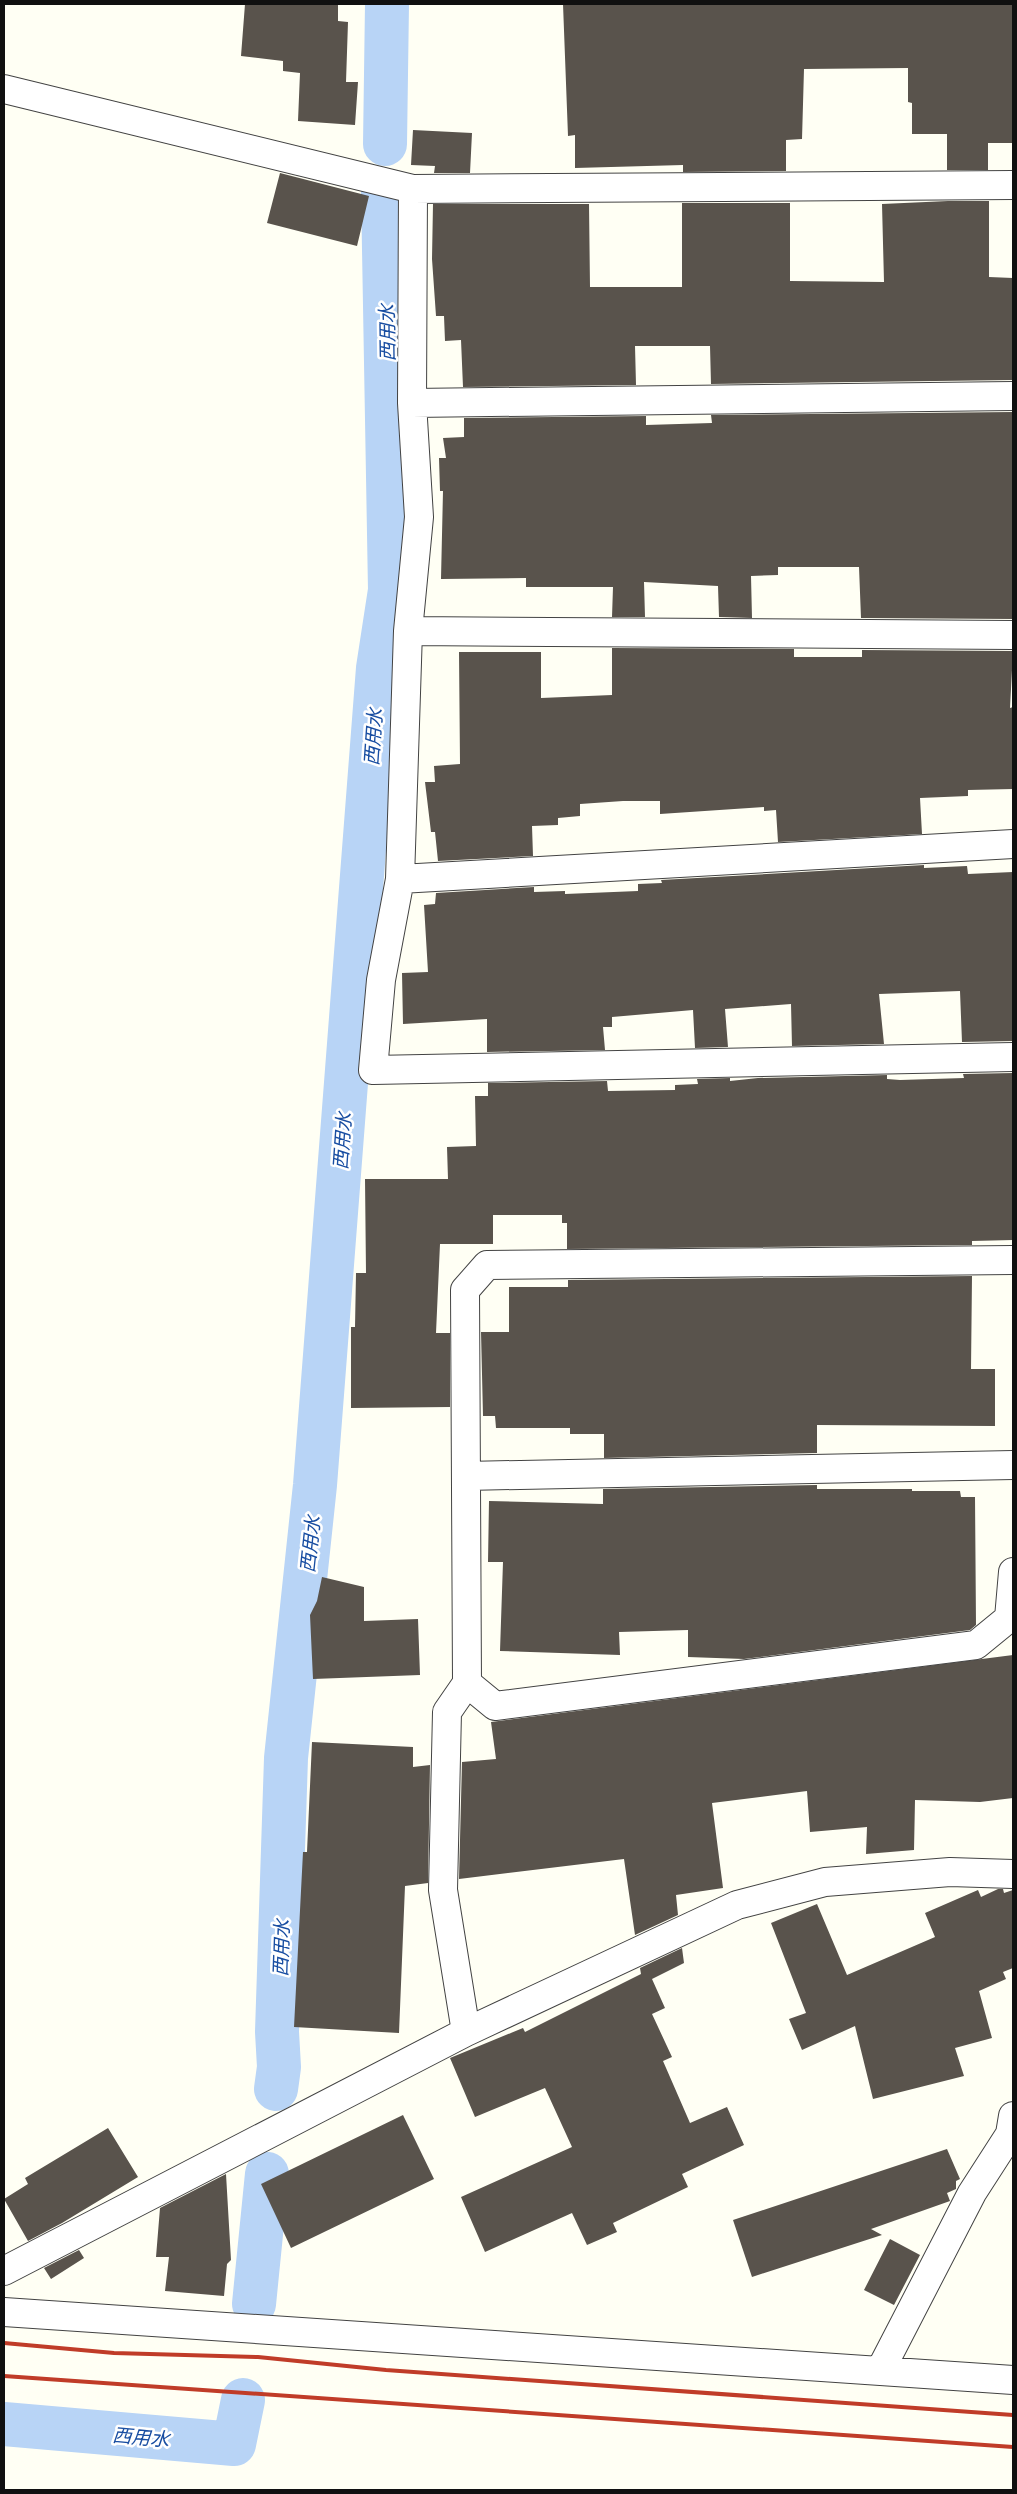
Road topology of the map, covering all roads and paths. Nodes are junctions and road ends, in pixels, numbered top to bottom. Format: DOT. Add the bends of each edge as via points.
graph roads {
  1 [pos="4,89"];
  2 [pos="1013,185"];
  3 [pos="413,189"];
  4 [pos="1013,396"];
  5 [pos="412,403"];
  6 [pos="408,631"];
  7 [pos="1013,635"];
  8 [pos="1013,844"];
  9 [pos="400,879"];
  10 [pos="1013,1057"];
  11 [pos="1013,1260"];
  12 [pos="1013,1465"];
  13 [pos="466,1476"];
  14 [pos="1013,1572"];
  15 [pos="467,1683"];
  16 [pos="1013,1874"];
  17 [pos="466,2032"];
  18 [pos="1013,2116"];
  19 [pos="4,2271"];
  20 [pos="4,2312"];
  21 [pos="880,2371"];
  22 [pos="1013,2380"];
  1 -- 3 [label="street"];
  2 -- 3 [label="street"];
  3 -- 5 [label="street"];
  4 -- 5 [label="street"];
  5 -- 6 [label="street" via="419,517"];
  6 -- 7 [label="street"];
  6 -- 9 [label="street"];
  8 -- 9 [label="street"];
  9 -- 10 [label="street" via="381,980 373,1070"];
  11 -- 13 [label="street" via="487,1265 465,1290"];
  12 -- 13 [label="street"];
  13 -- 15 [label="street"];
  14 -- 15 [label="street" via="1009,1618 976,1645 495,1706"];
  15 -- 17 [label="street" via="447,1712 443,1890"];
  16 -- 17 [label="street" via="950,1872 825,1882 738,1905"];
  17 -- 19 [label="street"];
  18 -- 21 [label="street" via="1010,2134 972,2193"];
  20 -- 21 [label="street"];
  21 -- 22 [label="street"];
}
